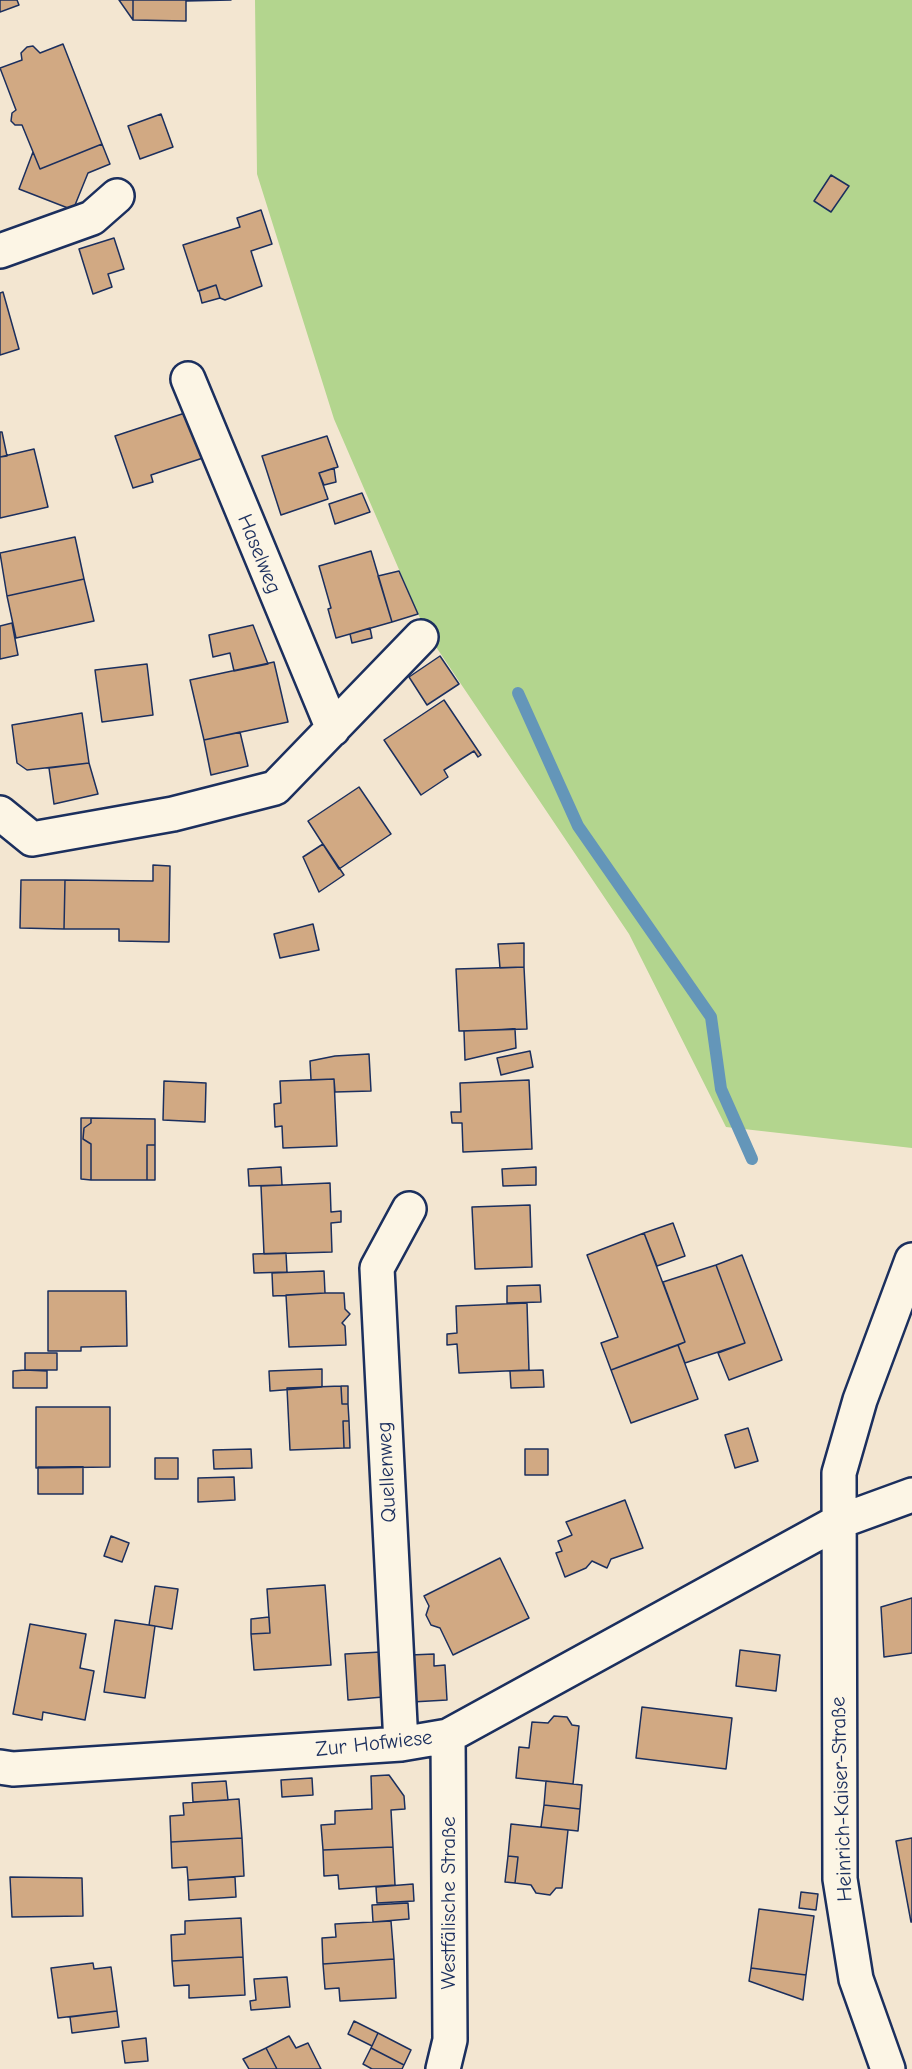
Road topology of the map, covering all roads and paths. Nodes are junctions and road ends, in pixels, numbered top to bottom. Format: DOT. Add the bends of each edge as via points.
graph roads {
  1 [pos="117,196"];
  2 [pos="0,251"];
  3 [pos="188,379"];
  4 [pos="421,637"];
  5 [pos="333,729"];
  6 [pos="0,813"];
  7 [pos="409,1209"];
  8 [pos="912,1260"];
  9 [pos="912,1495"];
  10 [pos="838,1522"];
  11 [pos="448,1737"];
  12 [pos="400,1744"];
  13 [pos="0,1767"];
  14 [pos="443,2069"];
  15 [pos="888,2069"];
  1 -- 2 [label="street" via="92,218"];
  3 -- 5 [label="street, Haselweg"];
  4 -- 5 [label="street"];
  5 -- 6 [label="street" via="275,788 184,811 32,839"];
  7 -- 12 [label="street, Quellenweg" via="377,1269"];
  8 -- 10 [label="street, Heinrich-Kaiser-Straße" via="860,1400 839,1473"];
  9 -- 10 [label="street"];
  10 -- 11 [label="street, Zur Hofwiese"];
  10 -- 15 [label="street, Heinrich-Kaiser-Straße" via="840,1879 856,1980"];
  11 -- 12 [label="street, Zur Hofwiese"];
  11 -- 14 [label="street, Westfälische Straße" via="450,2040"];
  12 -- 13 [label="street, Zur Hofwiese"];
}
